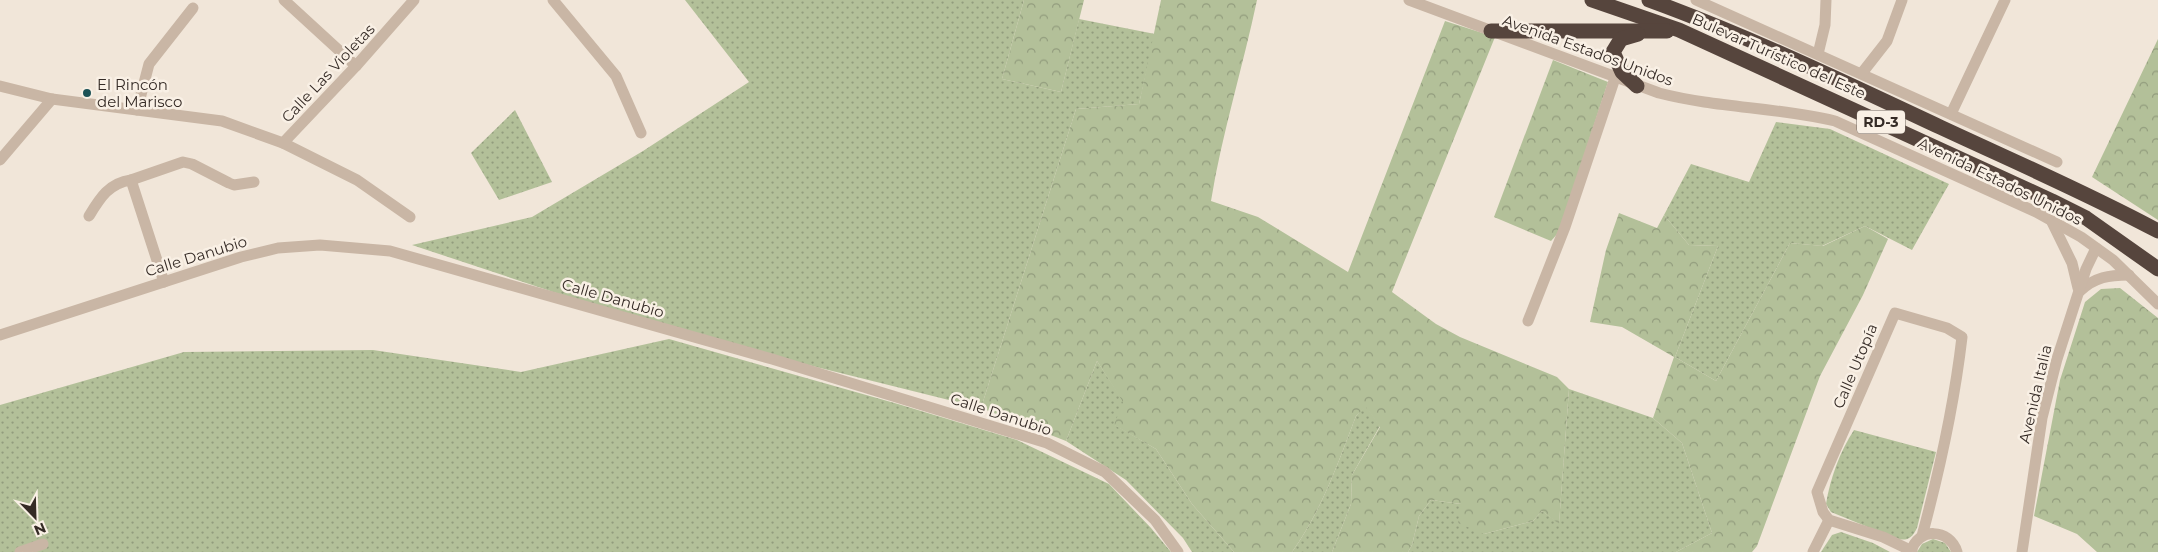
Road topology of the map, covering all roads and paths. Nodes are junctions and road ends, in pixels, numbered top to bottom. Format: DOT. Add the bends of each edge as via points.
graph roads {
  1 [pos="284,0"];
  2 [pos="414,0"];
  3 [pos="553,0"];
  4 [pos="1410,0"];
  5 [pos="1592,0"];
  6 [pos="1649,0"];
  7 [pos="1696,0"];
  8 [pos="1826,0"];
  9 [pos="1902,0"];
  10 [pos="2005,0"];
  11 [pos="1714,4"];
  12 [pos="192,8"];
  13 [pos="1680,30"];
  14 [pos="1492,31"];
  15 [pos="1647,31"];
  16 [pos="1818,54"];
  17 [pos="356,66"];
  18 [pos="1862,73"];
  19 [pos="1615,78"];
  20 [pos="0,86"];
  21 [pos="1637,86"];
  22 [pos="52,98"];
  23 [pos="137,110"];
  24 [pos="1951,114"];
  25 [pos="641,133"];
  26 [pos="283,143"];
  27 [pos="0,160"];
  28 [pos="2057,162"];
  29 [pos="131,180"];
  30 [pos="254,182"];
  31 [pos="89,216"];
  32 [pos="410,217"];
  33 [pos="2052,221"];
  34 [pos="2158,231"];
  35 [pos="2096,248"];
  36 [pos="2158,269"];
  37 [pos="2129,275"];
  38 [pos="164,282"];
  39 [pos="2078,292"];
  40 [pos="2158,304"];
  41 [pos="1528,321"];
  42 [pos="0,334"];
  43 [pos="1829,520"];
  44 [pos="1922,536"];
  45 [pos="43,544"];
  46 [pos="20,552"];
  47 [pos="1178,552"];
  48 [pos="1813,552"];
  49 [pos="1911,552"];
  50 [pos="1957,552"];
  51 [pos="2022,552"];
  1 -- 17 [label="street"];
  2 -- 17 [label="street, Calle Las Violetas"];
  3 -- 25 [label="street" via="616,76"];
  4 -- 14 [label="street, Avenida Estados Unidos"];
  5 -- 13 [label="highway, Bulevar Turístico del Este / RD-3"];
  6 -- 34 [label="highway, Bulevar Turístico del Este / RD-3" via="1838,79"];
  7 -- 11 [label="street"];
  8 -- 16 [label="street" via="1825,25"];
  9 -- 18 [label="street" via="1887,41"];
  10 -- 24 [label="street"];
  11 -- 16 [label="street"];
  12 -- 23 [label="street" via="149,64"];
  13 -- 15 [label="highway"];
  13 -- 36 [label="highway, Bulevar Turístico del Este / RD-3" via="2052,201 2086,218"];
  14 -- 15 [label="highway"];
  14 -- 19 [label="street, Avenida Estados Unidos"];
  15 -- 21 [label="highway" via="1621,39 1612,52 1622,72"];
  16 -- 18 [label="street"];
  17 -- 26 [label="street, Calle Las Violetas"];
  18 -- 24 [label="street"];
  19 -- 21 [label="street, Avenida Estados Unidos"];
  19 -- 41 [label="street" via="1565,227"];
  20 -- 22 [label="street"];
  21 -- 33 [label="street, Avenida Estados Unidos" via="1682,99 1835,121"];
  22 -- 23 [label="street"];
  22 -- 27 [label="street"];
  23 -- 26 [label="street" via="222,121"];
  24 -- 28 [label="street"];
  26 -- 32 [label="street" via="357,180"];
  29 -- 30 [label="street" via="183,162 234,185"];
  29 -- 31 [label="street" via="108,189"];
  29 -- 38 [label="street"];
  33 -- 35 [label="street, Avenida Estados Unidos"];
  33 -- 39 [label="street" via="2076,273"];
  35 -- 37 [label="street, Avenida Estados Unidos"];
  35 -- 39 [label="street, Avenida Italia"];
  37 -- 39 [label="street" via="2099,278"];
  37 -- 40 [label="street, Avenida Estados Unidos"];
  38 -- 42 [label="street, Calle Danubio"];
  38 -- 47 [label="street, Calle Danubio" via="278,248 320,245 390,251 772,359 1047,444 1105,472 1155,520"];
  39 -- 51 [label="street, Avenida Italia" via="2042,418"];
  43 -- 44 [label="street, Calle Utopía" via="1817,492 1895,313 1947,328 1962,337 1943,459"];
  43 -- 48 [label="street"];
  43 -- 49 [label="street" via="1883,537"];
  44 -- 49 [label="street"];
  44 -- 50 [label="street" via="1944,535 1951,540"];
  45 -- 46 [label="street"];
}
